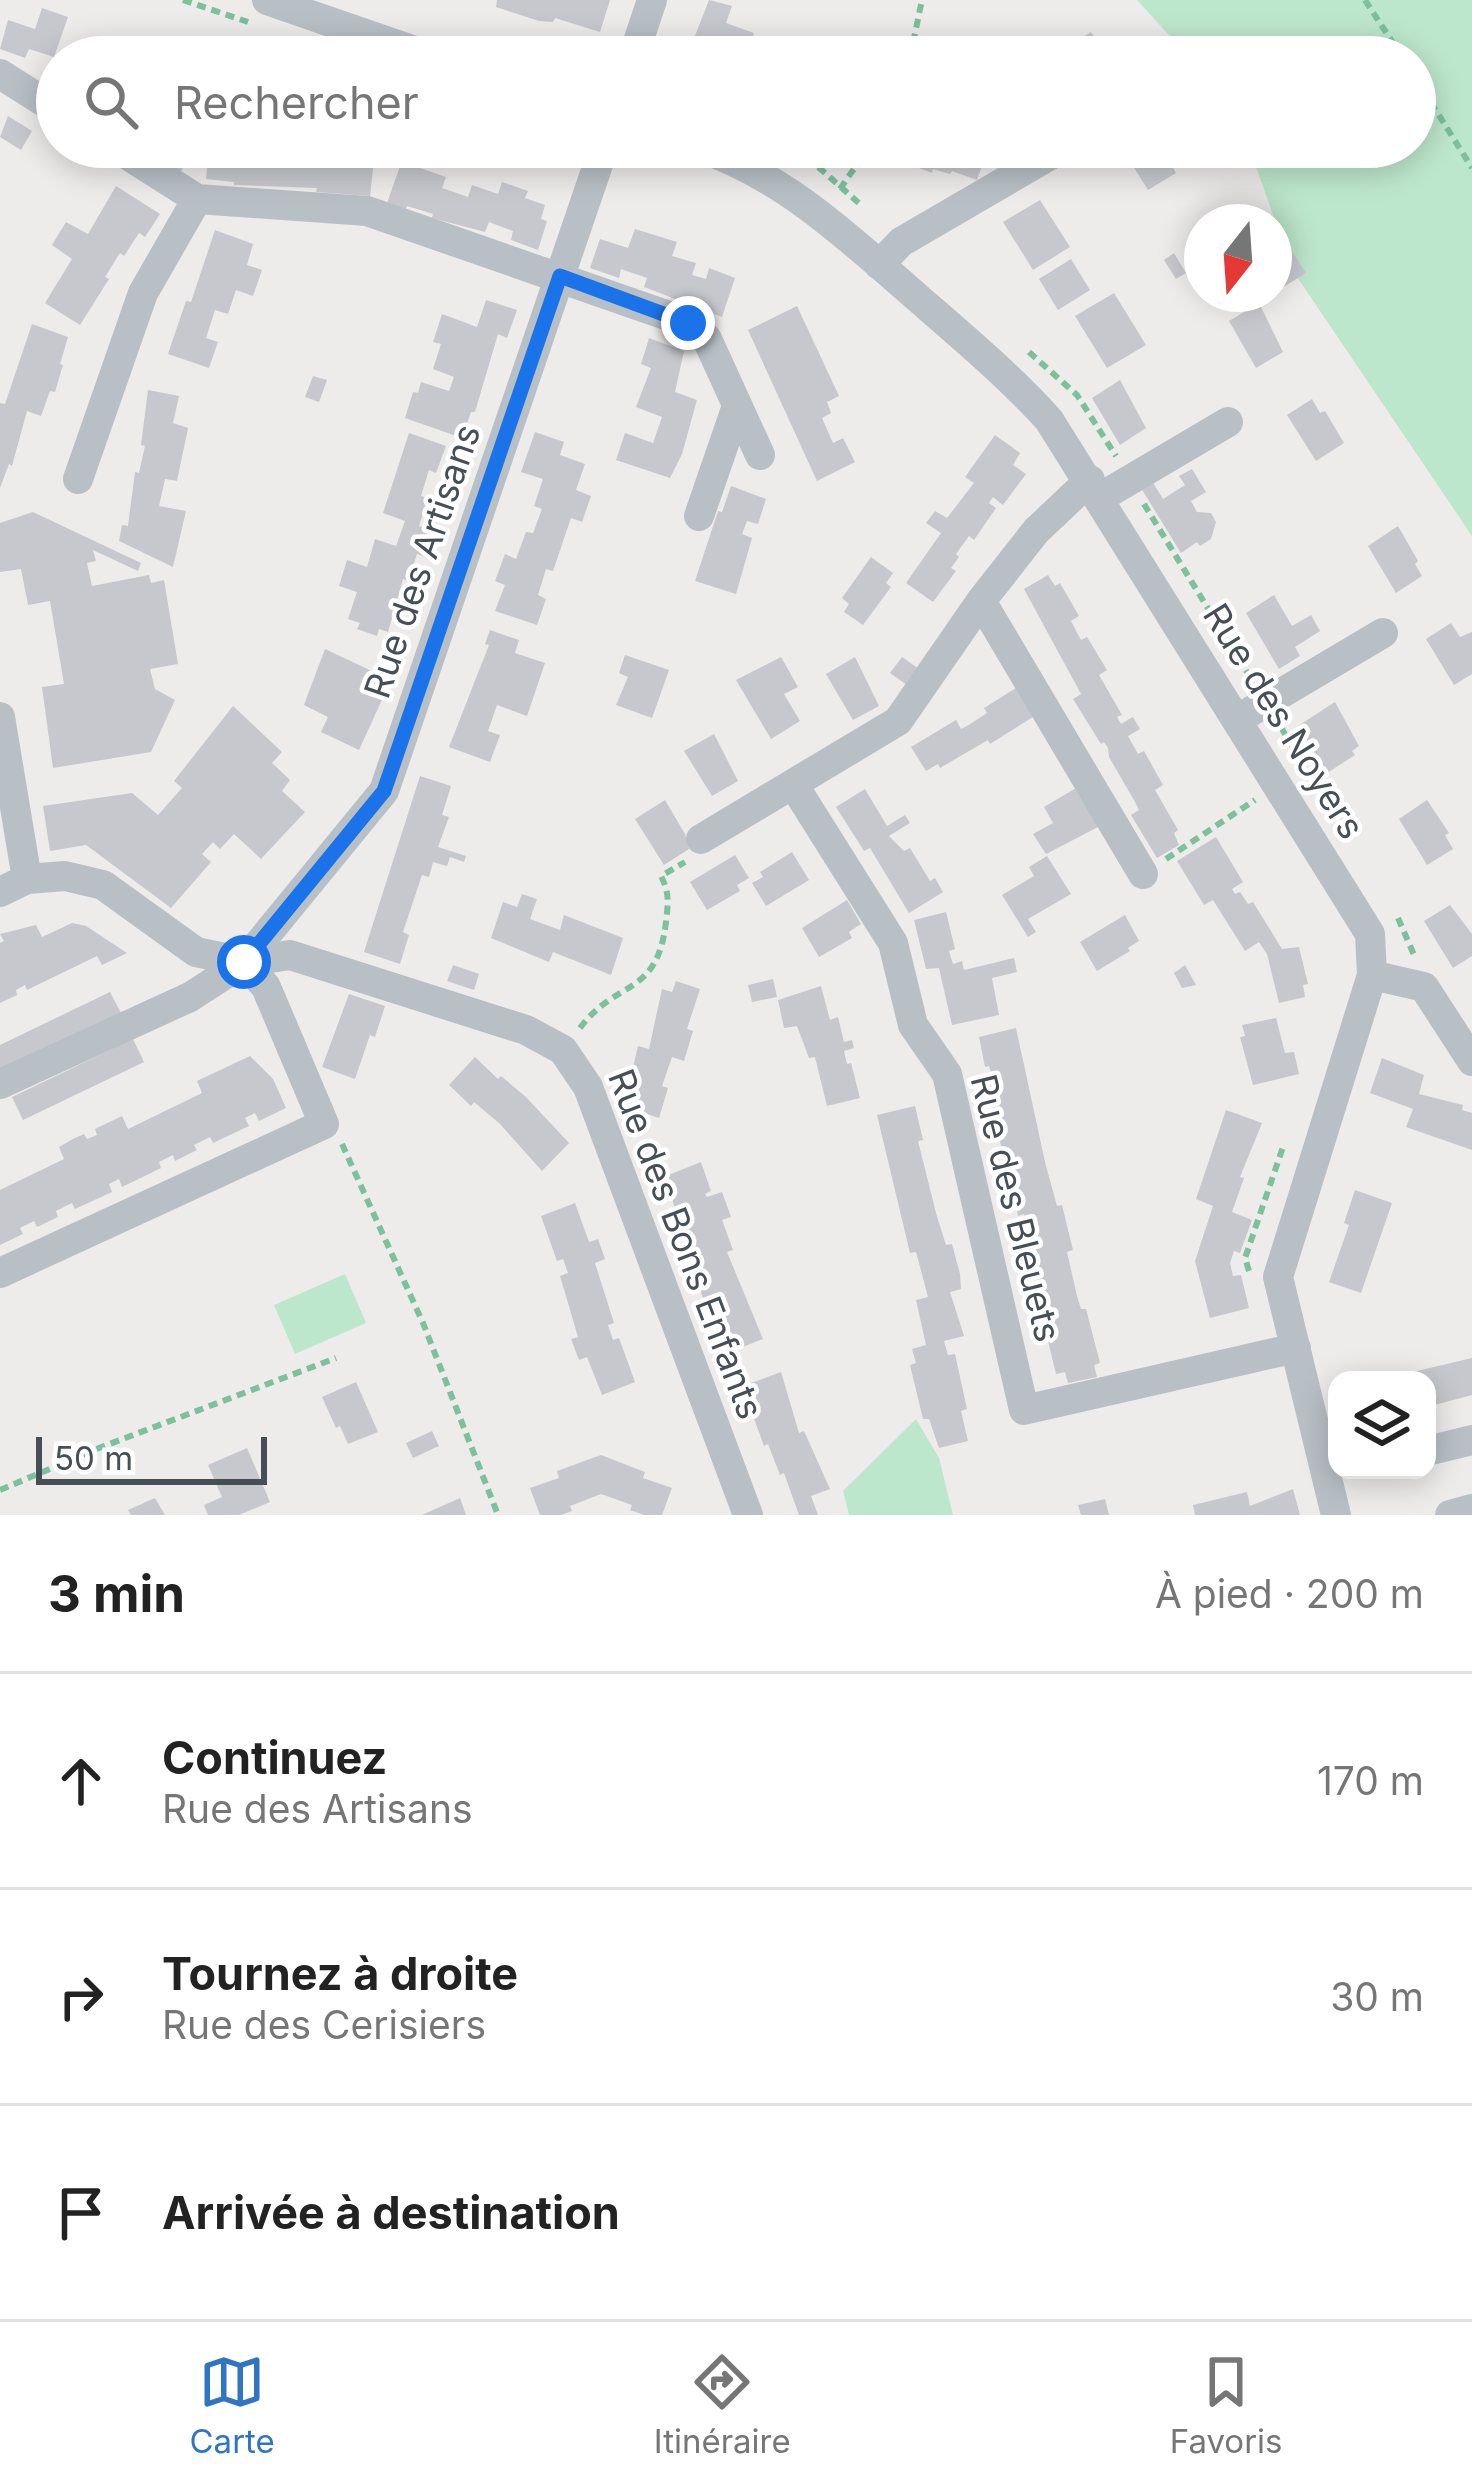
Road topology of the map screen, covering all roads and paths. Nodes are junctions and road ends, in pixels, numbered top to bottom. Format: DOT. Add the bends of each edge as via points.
graph roads {
  1 [pos="267,0"];
  2 [pos="652,0"];
  3 [pos="922,0"];
  4 [pos="1365,0"];
  5 [pos="372,36"];
  6 [pos="640,36"];
  7 [pos="914,36"];
  8 [pos="1388,36"];
  9 [pos="0,74"];
  10 [pos="36,97"];
  11 [pos="1436,110"];
  12 [pos="148,168"];
  13 [pos="597,168"];
  14 [pos="750,168"];
  15 [pos="854,168"];
  16 [pos="1028,168"];
  17 [pos="1472,168"];
  18 [pos="197,199"];
  19 [pos="820,216"];
  20 [pos="879,265"];
  21 [pos="560,276"];
  22 [pos="737,406"];
  23 [pos="1228,422"];
  24 [pos="760,455"];
  25 [pos="78,479"];
  26 [pos="1096,489"];
  27 [pos="699,516"];
  28 [pos="981,601"];
  29 [pos="1383,633"];
  30 [pos="0,717"];
  31 [pos="1238,719"];
  32 [pos="793,784"];
  33 [pos="1266,793"];
  34 [pos="1265,819"];
  35 [pos="701,839"];
  36 [pos="1143,874"];
  37 [pos="14,885"];
  38 [pos="244,962"];
  39 [pos="1372,976"];
  40 [pos="563,1050"];
  41 [pos="1472,1061"];
  42 [pos="0,1084"];
  43 [pos="324,1124"];
  44 [pos="1284,1145"];
  45 [pos="0,1273"];
  46 [pos="1250,1277"];
  47 [pos="1296,1348"];
  48 [pos="336,1358"];
  49 [pos="1472,1439"];
  50 [pos="1328,1441"];
  51 [pos="1436,1449"];
  52 [pos="1339,1479"];
  53 [pos="0,1490"];
  54 [pos="1472,1509"];
  55 [pos="498,1515"];
  56 [pos="748,1515"];
  57 [pos="1336,1515"];
  58 [pos="1450,1515"];
  1 -- 5 [label="street"];
  2 -- 6 [label="street"];
  3 -- 7 [label="path"];
  4 -- 8 [label="path"];
  9 -- 10 [label="street"];
  11 -- 17 [label="path"];
  12 -- 18 [label="street"];
  13 -- 21 [label="street, Rue des Artisans"];
  14 -- 19 [label="street, Rue des Noyers"];
  15 -- 19 [label="path"];
  16 -- 20 [label="street" via="901,242"];
  18 -- 21 [label="street" via="367,211"];
  18 -- 25 [label="street" via="143,292"];
  19 -- 20 [label="street, Rue des Noyers"];
  20 -- 26 [label="street, Rue des Noyers" via="1016,384"];
  21 -- 22 [label="street" via="688,323 706,339"];
  21 -- 38 [label="street, Rue des Artisans" via="384,791"];
  22 -- 24 [label="street"];
  22 -- 27 [label="street"];
  23 -- 26 [label="street"];
  26 -- 28 [label="street" via="1036,531"];
  26 -- 31 [label="street, Rue des Noyers"];
  28 -- 32 [label="street" via="898,721"];
  28 -- 36 [label="street"];
  29 -- 31 [label="street"];
  30 -- 37 [label="street"];
  31 -- 33 [label="street, Rue des Noyers"];
  32 -- 35 [label="street"];
  32 -- 47 [label="street, Rue des Bleuets" via="893,943 913,1025 946,1074 1024,1410"];
  33 -- 34 [label="path"];
  33 -- 36 [label="path"];
  33 -- 39 [label="street, Rue des Noyers" via="1370,934"];
  35 -- 40 [label="path" via="703,851 661,877 670,893 662,955 648,976 591,1012"];
  37 -- 38 [label="street" via="64,876 103,885 196,952"];
  38 -- 40 [label="street, Rue des Bons Enfants" via="290,955 526,1030"];
  38 -- 42 [label="street" via="190,997"];
  38 -- 43 [label="street" via="266,987"];
  39 -- 41 [label="street" via="1424,987"];
  39 -- 47 [label="street, Rue des Noyers" via="1278,1277"];
  40 -- 56 [label="street, Rue des Bons Enfants" via="588,1087"];
  43 -- 45 [label="street"];
  43 -- 55 [label="path" via="345,1147 424,1323"];
  44 -- 46 [label="path" via="1245,1258"];
  47 -- 50 [label="street, Rue des Noyers"];
  48 -- 53 [label="path"];
  49 -- 51 [label="street"];
  52 -- 57 [label="street, Rue des Noyers"];
  54 -- 58 [label="street"];
}
